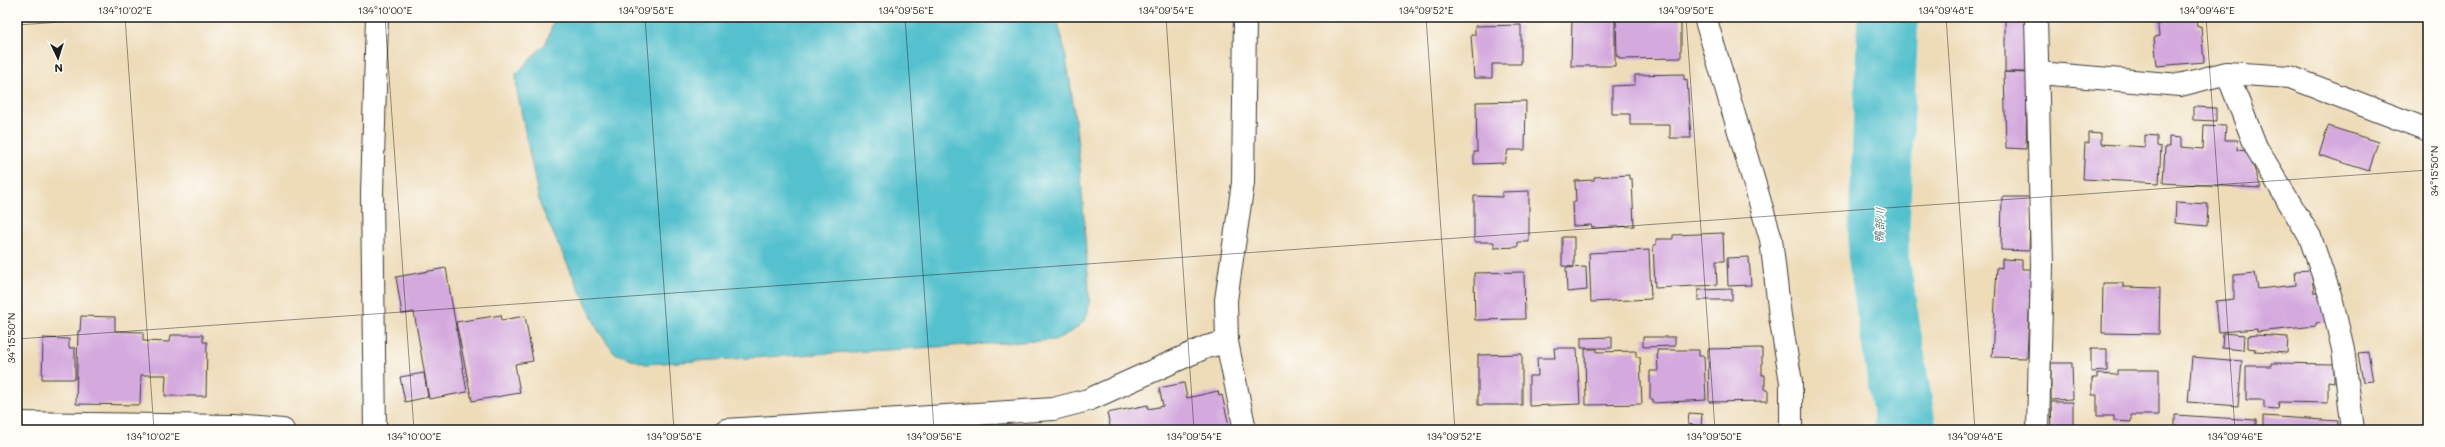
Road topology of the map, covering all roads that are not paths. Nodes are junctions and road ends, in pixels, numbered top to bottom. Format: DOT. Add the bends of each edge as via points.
graph roads {
  1 [pos="377,17"];
  2 [pos="1245,17"];
  3 [pos="1705,17"];
  4 [pos="2036,17"];
  5 [pos="2039,73"];
  6 [pos="2227,73"];
  7 [pos="2428,130"];
  8 [pos="1227,342"];
  9 [pos="17,423"];
  10 [pos="282,430"];
  11 [pos="375,430"];
  12 [pos="726,430"];
  13 [pos="1245,430"];
  14 [pos="1791,430"];
  15 [pos="2038,430"];
  16 [pos="2353,430"];
  1 -- 11 [label="street" via="372,194"];
  2 -- 8 [label="street" via="1243,183 1226,300"];
  3 -- 14 [label="street" via="1771,239 1780,316 1792,382"];
  4 -- 5 [label="street"];
  5 -- 6 [label="street" via="2180,85"];
  5 -- 15 [label="street" via="2042,266"];
  6 -- 7 [label="street" via="2290,77"];
  6 -- 16 [label="street" via="2256,147 2310,237 2331,298 2343,349"];
  8 -- 12 [label="street" via="1206,347 1088,400 1053,408"];
  8 -- 13 [label="street"];
  9 -- 10 [label="street" via="225,426"];
}
